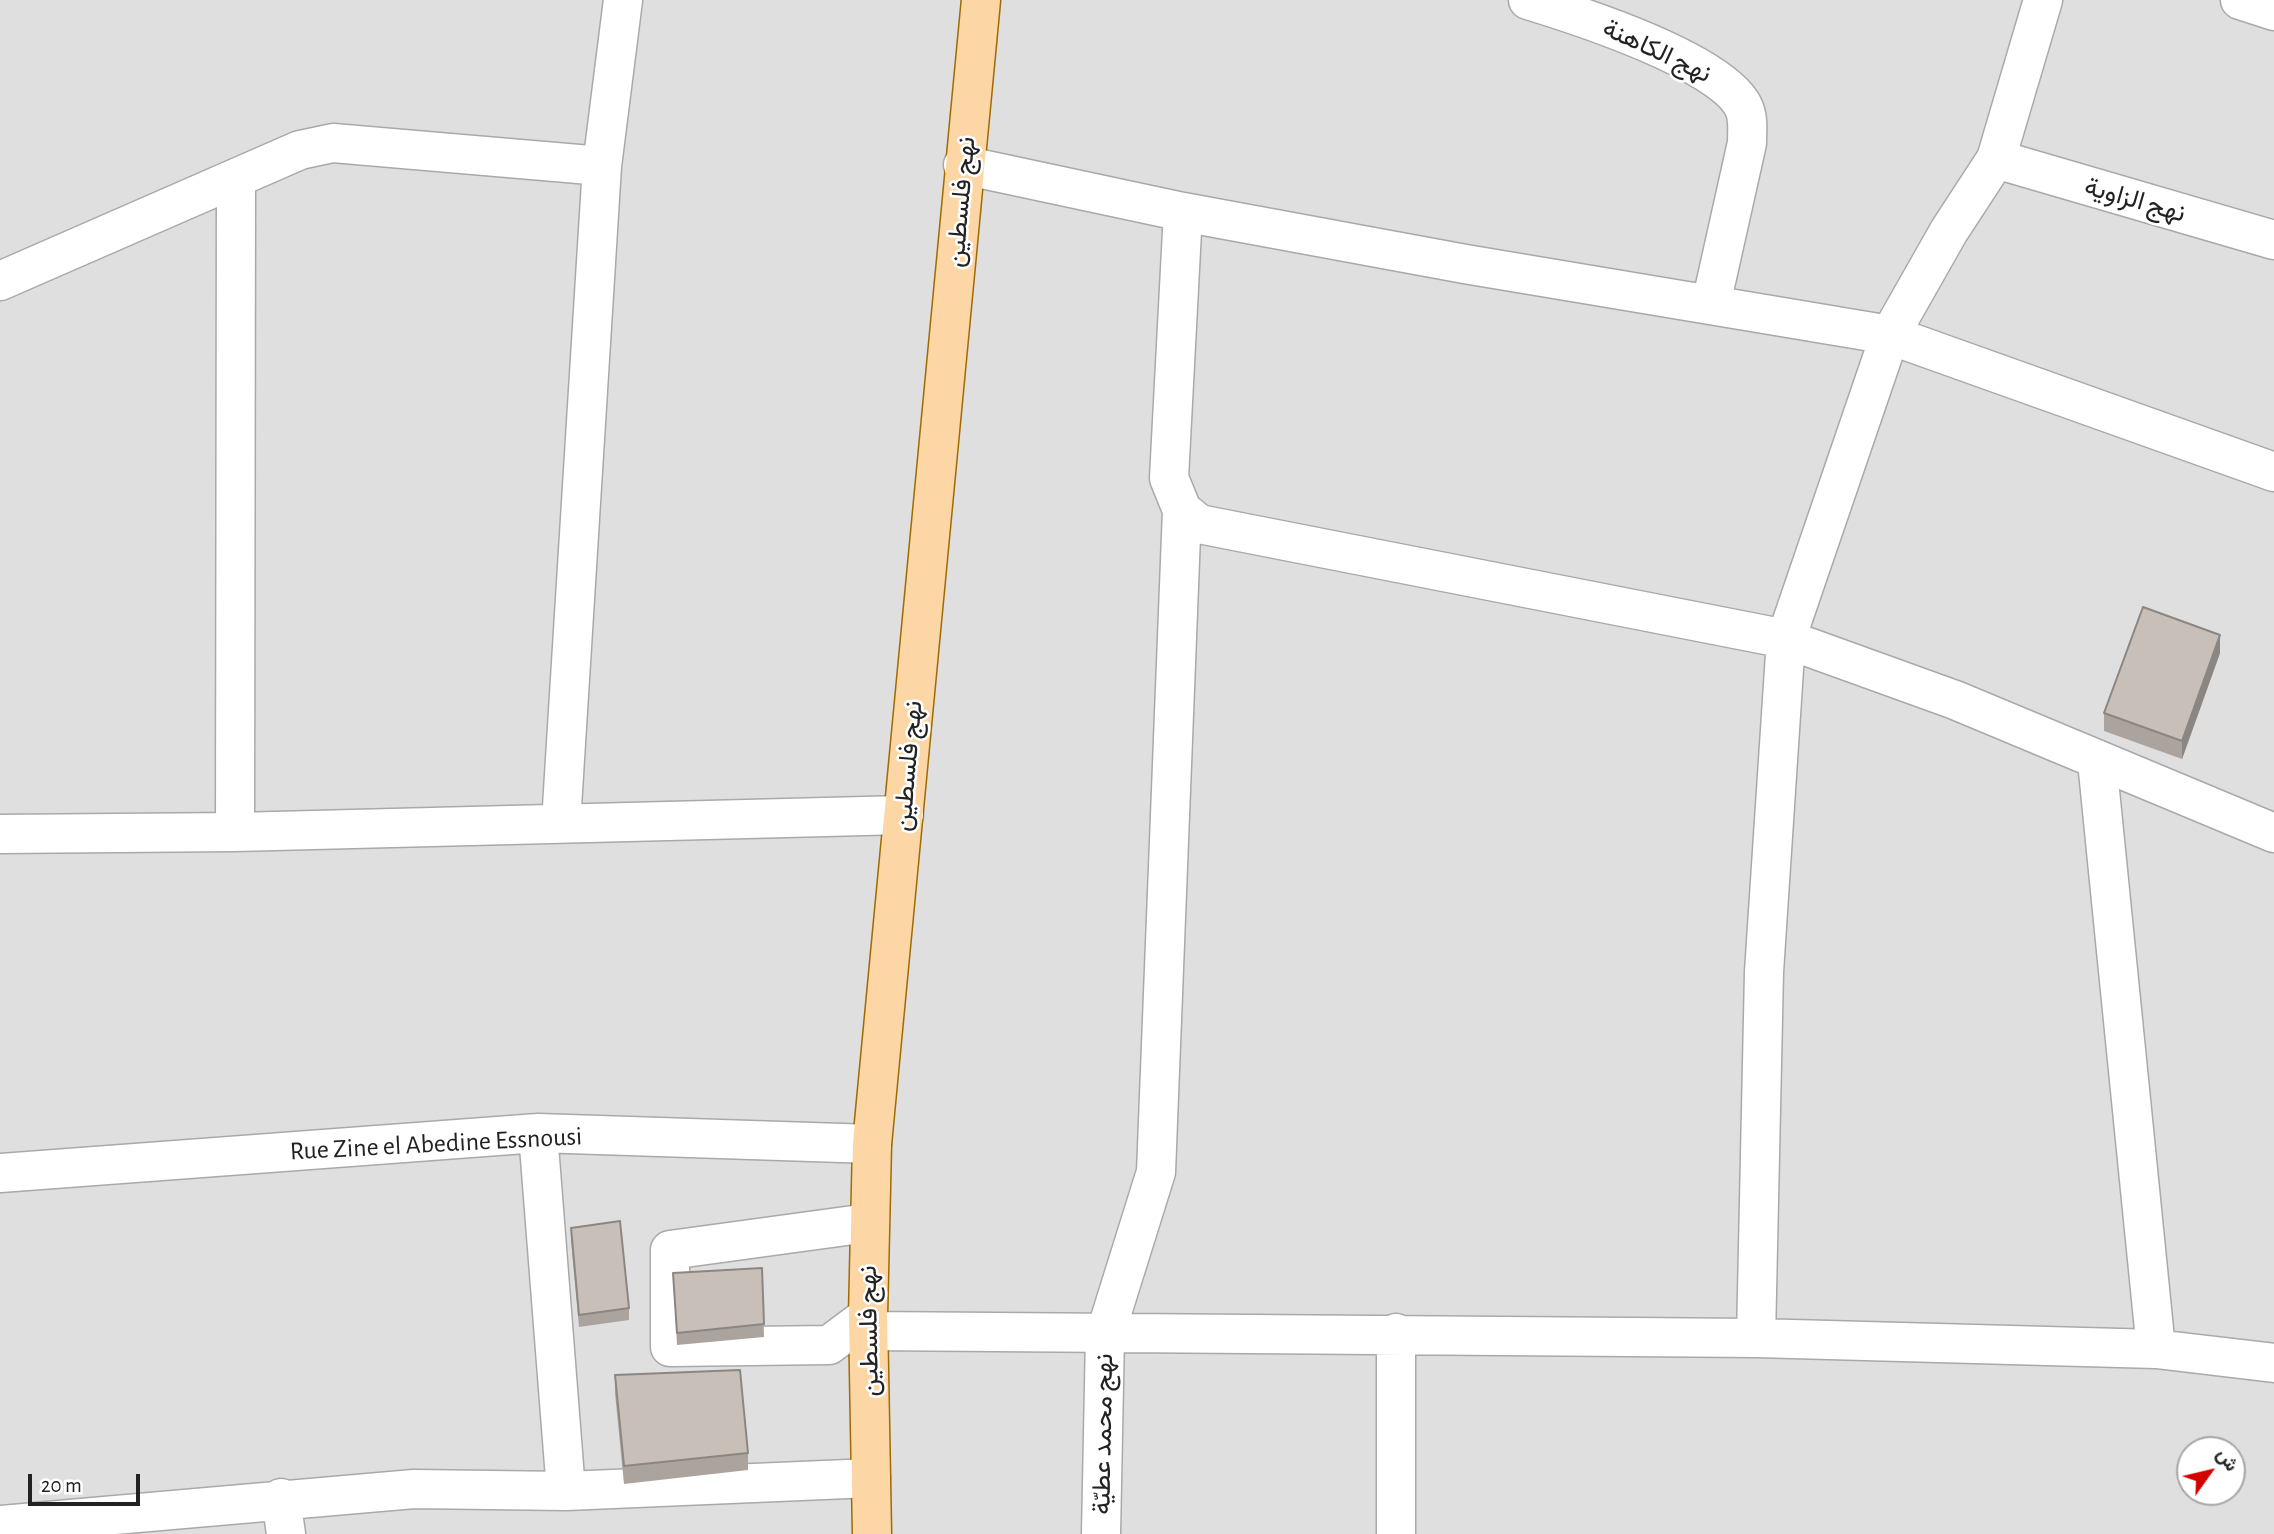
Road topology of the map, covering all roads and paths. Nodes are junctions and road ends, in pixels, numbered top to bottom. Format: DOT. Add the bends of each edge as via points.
graph roads {
  1 [pos="623,0"];
  2 [pos="981,0"];
  3 [pos="1528,0"];
  4 [pos="2043,0"];
  5 [pos="2240,0"];
  6 [pos="1587,9"];
  7 [pos="2274,11"];
  8 [pos="1996,159"];
  9 [pos="963,164"];
  10 [pos="602,166"];
  11 [pos="236,179"];
  12 [pos="1183,212"];
  13 [pos="2274,240"];
  14 [pos="0,281"];
  15 [pos="1711,304"];
  16 [pos="1890,335"];
  17 [pos="2274,472"];
  18 [pos="1182,510"];
  19 [pos="1786,639"];
  20 [pos="2097,761"];
  21 [pos="904,815"];
  22 [pos="561,823"];
  23 [pos="235,832"];
  24 [pos="2274,833"];
  25 [pos="0,834"];
  26 [pos="538,1133"];
  27 [pos="872,1144"];
  28 [pos="0,1173"];
  29 [pos="868,1223"];
  30 [pos="868,1324"];
  31 [pos="1396,1333"];
  32 [pos="1105,1335"];
  33 [pos="1756,1338"];
  34 [pos="2156,1349"];
  35 [pos="2274,1363"];
  36 [pos="871,1478"];
  37 [pos="566,1491"];
  38 [pos="283,1516"];
  39 [pos="0,1525"];
  40 [pos="872,1534"];
  41 [pos="1101,1534"];
  42 [pos="1396,1534"];
  1 -- 10 [label="street"];
  2 -- 9 [label="main road, نهج فلسطين"];
  3 -- 6 [label="street, نهج الكاهنة"];
  4 -- 8 [label="street"];
  5 -- 7 [label="street"];
  6 -- 15 [label="street, نهج الكاهنة" via="1711,73 1743,106 1747,143"];
  8 -- 13 [label="street, نهج الزاوية"];
  8 -- 16 [label="street"];
  9 -- 12 [label="street"];
  9 -- 21 [label="main road, نهج فلسطين"];
  10 -- 11 [label="street" via="333,143 300,150"];
  10 -- 22 [label="street"];
  11 -- 14 [label="street"];
  11 -- 23 [label="street"];
  12 -- 15 [label="street"];
  12 -- 18 [label="street" via="1169,478"];
  15 -- 16 [label="street"];
  16 -- 17 [label="street"];
  16 -- 19 [label="street"];
  18 -- 19 [label="street" via="1199,524"];
  18 -- 32 [label="street, نهج محمد عطيّة" via="1156,1172"];
  19 -- 20 [label="street" via="1955,700"];
  19 -- 33 [label="street" via="1764,972"];
  20 -- 24 [label="street"];
  20 -- 34 [label="street"];
  21 -- 22 [label="street"];
  21 -- 27 [label="main road, نهج فلسطين"];
  22 -- 23 [label="street"];
  23 -- 25 [label="street"];
  26 -- 27 [label="street, Rue Zine el Abedine Essnousi"];
  26 -- 28 [label="street, Rue Zine el Abedine Essnousi"];
  26 -- 37 [label="street"];
  27 -- 29 [label="main road, نهج فلسطين"];
  29 -- 30 [label="main road, نهج فلسطين"];
  29 -- 30 [label="street" via="670,1250 670,1347 829,1345"];
  30 -- 32 [label="street"];
  30 -- 36 [label="main road, نهج فلسطين"];
  31 -- 32 [label="street"];
  31 -- 33 [label="street"];
  31 -- 42 [label="street"];
  32 -- 41 [label="street, نهج محمد عطيّة"];
  33 -- 34 [label="street"];
  34 -- 35 [label="street"];
  36 -- 37 [label="street"];
  36 -- 40 [label="main road, نهج فلسطين"];
  37 -- 38 [label="street" via="414,1489"];
  38 -- 39 [label="street"];
}
